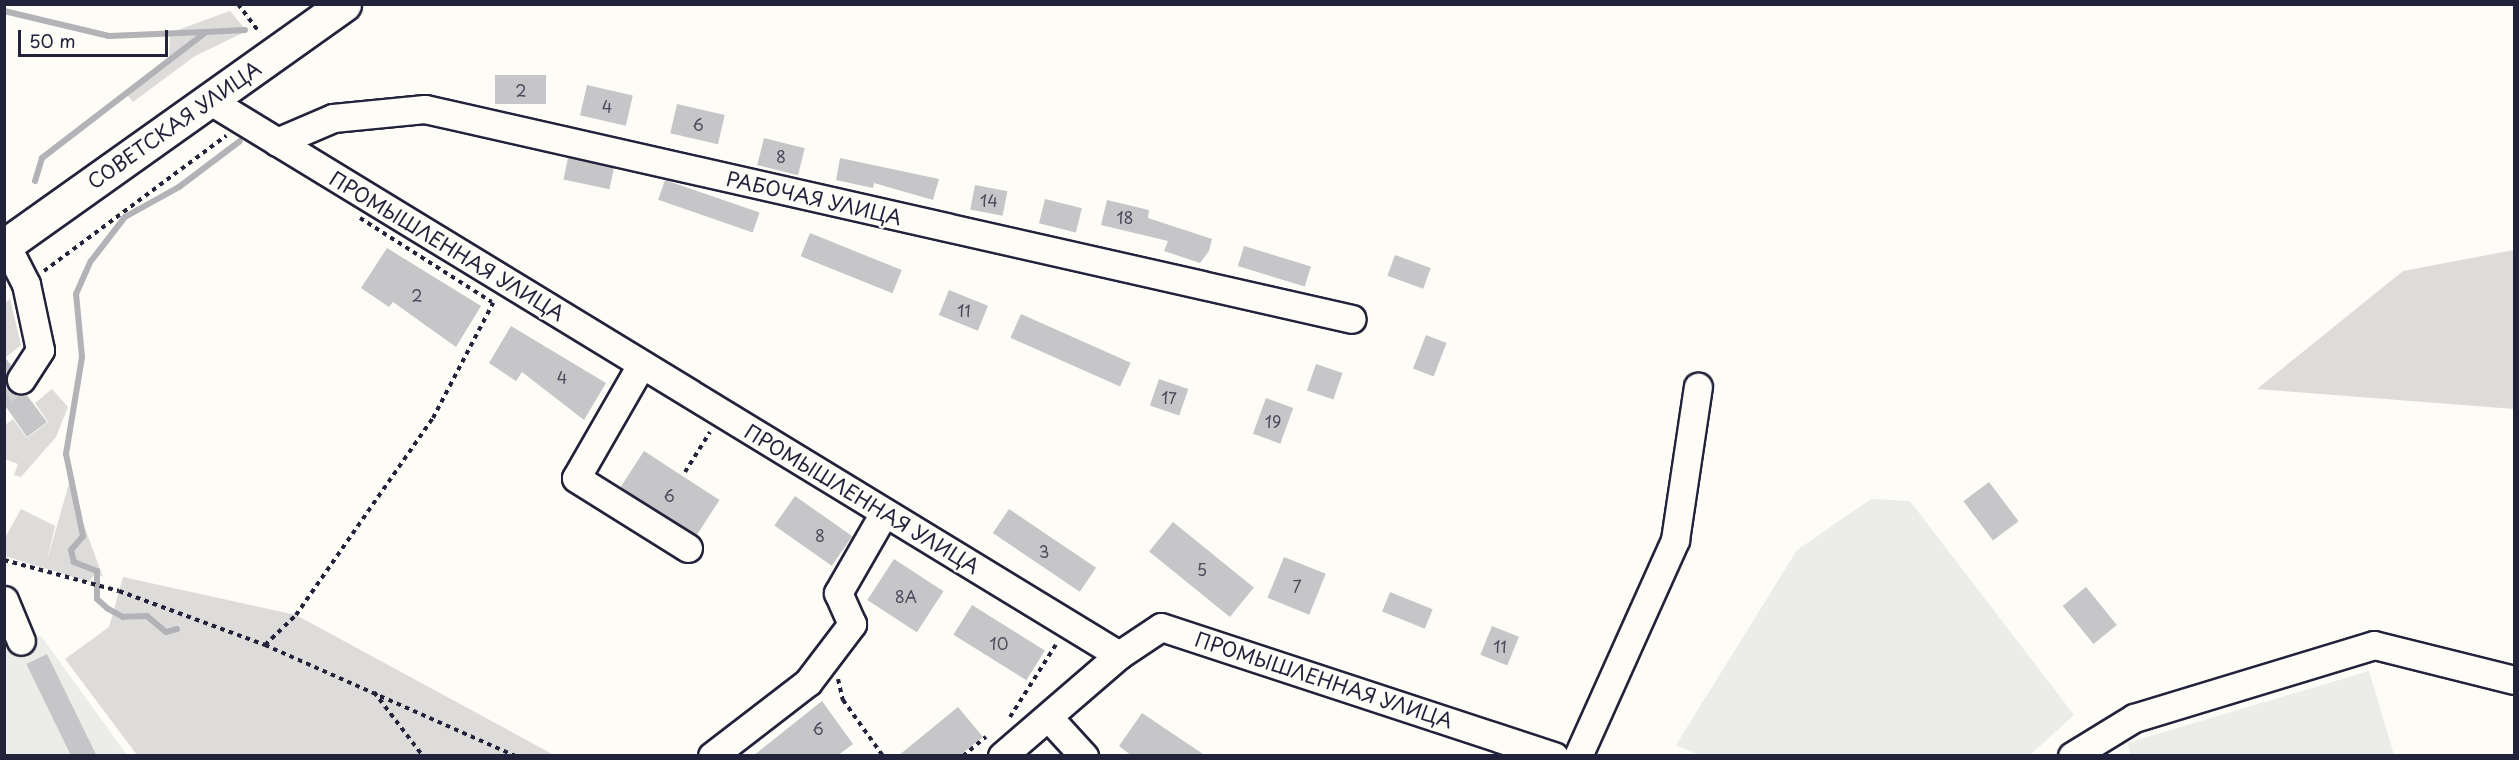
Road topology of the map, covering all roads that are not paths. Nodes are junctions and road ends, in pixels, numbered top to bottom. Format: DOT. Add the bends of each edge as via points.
graph roads {
  1 [pos="344,4"];
  2 [pos="209,100"];
  3 [pos="277,142"];
  4 [pos="5,246"];
  5 [pos="1352,320"];
  6 [pos="641,365"];
  7 [pos="21,379"];
  8 [pos="1698,387"];
  9 [pos="884,513"];
  10 [pos="688,548"];
  11 [pos="4,600"];
  12 [pos="21,640"];
  13 [pos="1119,655"];
  14 [pos="2514,680"];
  15 [pos="1049,718"];
  16 [pos="712,756"];
  17 [pos="1002,756"];
  18 [pos="1084,756"];
  19 [pos="1554,756"];
  20 [pos="1578,756"];
  21 [pos="2072,756"];
  1 -- 2 [label="main road, СОВЕТСКАЯ УЛИЦА"];
  2 -- 3 [label="street, ПРОМЫШЛЕННАЯ УЛИЦА"];
  2 -- 4 [label="main road, СОВЕТСКАЯ УЛИЦА"];
  3 -- 5 [label="street, РАБОЧАЯ УЛИЦА" via="333,118 425,110"];
  3 -- 6 [label="street, ПРОМЫШЛЕННАЯ УЛИЦА"];
  4 -- 7 [label="street" via="26,284 40,350"];
  6 -- 9 [label="street, ПРОМЫШЛЕННАЯ УЛИЦА"];
  6 -- 10 [label="street" via="576,478"];
  8 -- 20 [label="street" via="1675,540"];
  9 -- 13 [label="street, ПРОМЫШЛЕННАЯ УЛИЦА"];
  9 -- 16 [label="street" via="838,593 852,624 808,682"];
  11 -- 12 [label="street"];
  13 -- 15 [label="street"];
  13 -- 19 [label="street, ПРОМЫШЛЕННАЯ УЛИЦА" via="1161,627"];
  14 -- 21 [label="street" via="2374,645 2134,718"];
  15 -- 17 [label="street"];
  15 -- 18 [label="street"];
}
